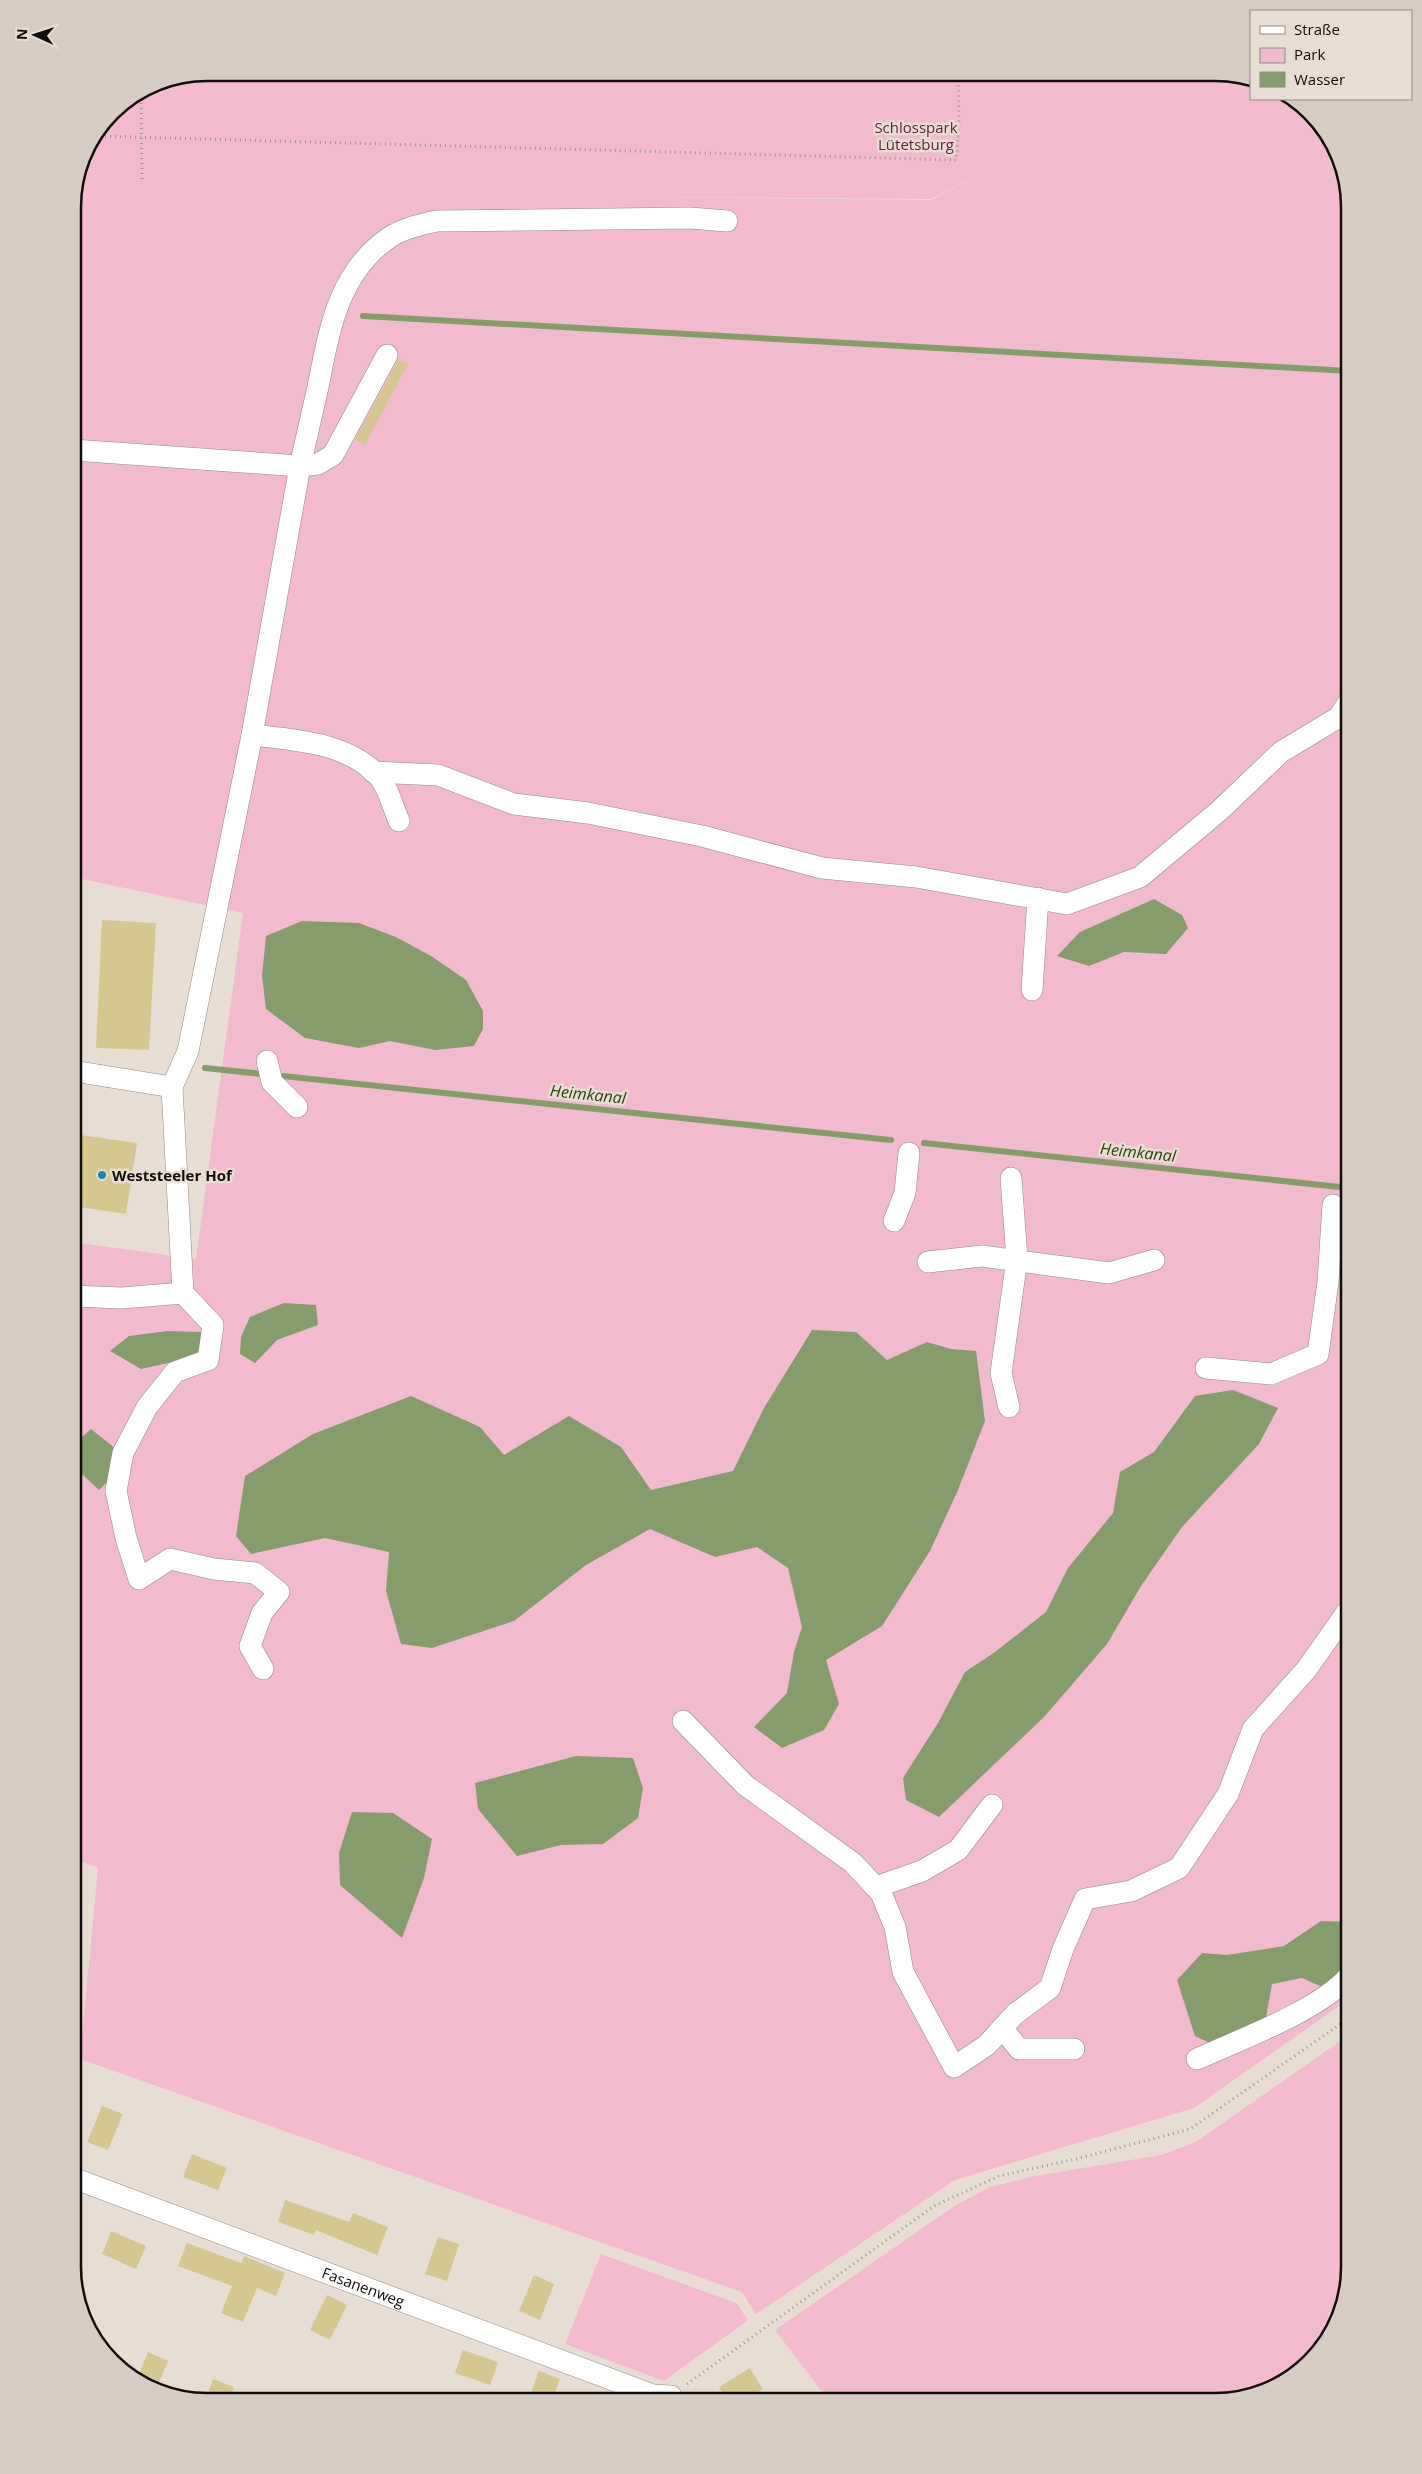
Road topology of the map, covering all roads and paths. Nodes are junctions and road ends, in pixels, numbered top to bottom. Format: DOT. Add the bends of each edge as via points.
graph roads {
  1 [pos="958,82"];
  2 [pos="140,101"];
  3 [pos="103,136"];
  4 [pos="141,138"];
  5 [pos="142,182"];
  6 [pos="727,221"];
  7 [pos="387,355"];
  8 [pos="82,451"];
  9 [pos="300,466"];
  10 [pos="1341,714"];
  11 [pos="252,735"];
  12 [pos="373,772"];
  13 [pos="399,821"];
  14 [pos="1038,898"];
  15 [pos="1032,990"];
  16 [pos="267,1060"];
  17 [pos="82,1072"];
  18 [pos="172,1087"];
  19 [pos="297,1107"];
  20 [pos="909,1153"];
  21 [pos="1011,1178"];
  22 [pos="1334,1205"];
  23 [pos="894,1221"];
  24 [pos="1017,1260"];
  25 [pos="1154,1260"];
  26 [pos="928,1262"];
  27 [pos="183,1293"];
  28 [pos="81,1296"];
  29 [pos="1206,1368"];
  30 [pos="1009,1407"];
  31 [pos="1341,1621"];
  32 [pos="263,1669"];
  33 [pos="684,1721"];
  34 [pos="992,1805"];
  35 [pos="876,1887"];
  36 [pos="1341,1986"];
  37 [pos="1341,2024"];
  38 [pos="1002,2028"];
  39 [pos="1074,2049"];
  40 [pos="1196,2059"];
  41 [pos="81,2181"];
  42 [pos="646,2392"];
  43 [pos="669,2392"];
  1 -- 4 [label="path" via="960,124 956,160"];
  2 -- 4 [label="path"];
  3 -- 4 [label="path"];
  4 -- 5 [label="path"];
  6 -- 9 [label="street" via="690,218 436,221 390,236 357,267 342,293 330,324"];
  7 -- 9 [label="street" via="333,455 318,464"];
  8 -- 9 [label="street"];
  9 -- 11 [label="street"];
  10 -- 14 [label="street" via="1281,752 1219,811 1140,877 1067,904"];
  11 -- 12 [label="street" via="314,742 358,760"];
  11 -- 18 [label="street" via="188,1051"];
  12 -- 13 [label="street" via="381,779"];
  12 -- 14 [label="street" via="438,775 514,804 588,814 702,836 822,868 916,877"];
  14 -- 15 [label="street"];
  16 -- 19 [label="street" via="272,1082"];
  17 -- 18 [label="street"];
  18 -- 27 [label="street"];
  20 -- 23 [label="street" via="905,1193"];
  21 -- 24 [label="street"];
  22 -- 29 [label="street" via="1318,1354 1271,1374"];
  24 -- 25 [label="street" via="1109,1273"];
  24 -- 26 [label="street" via="982,1256"];
  24 -- 30 [label="street" via="1001,1373"];
  27 -- 28 [label="street" via="122,1298"];
  27 -- 32 [label="street" via="213,1325 208,1360 175,1372 147,1407 123,1453 116,1491 139,1579 170,1559 214,1570 255,1573 279,1592 262,1613 250,1646"];
  31 -- 38 [label="street" via="1306,1670 1253,1729 1228,1794 1179,1868 1131,1891 1085,1899 1050,1988"];
  33 -- 35 [label="street" via="745,1785 853,1863"];
  34 -- 35 [label="street" via="958,1850 922,1871"];
  35 -- 38 [label="street" via="896,1927 903,1972 954,2067 987,2045"];
  36 -- 40 [label="street" via="1290,2017"];
  37 -- 43 [label="path" via="1190,2129 999,2176 934,2206"];
  38 -- 39 [label="street" via="1019,2049"];
  41 -- 42 [label="street, Fasanenweg"];
}
